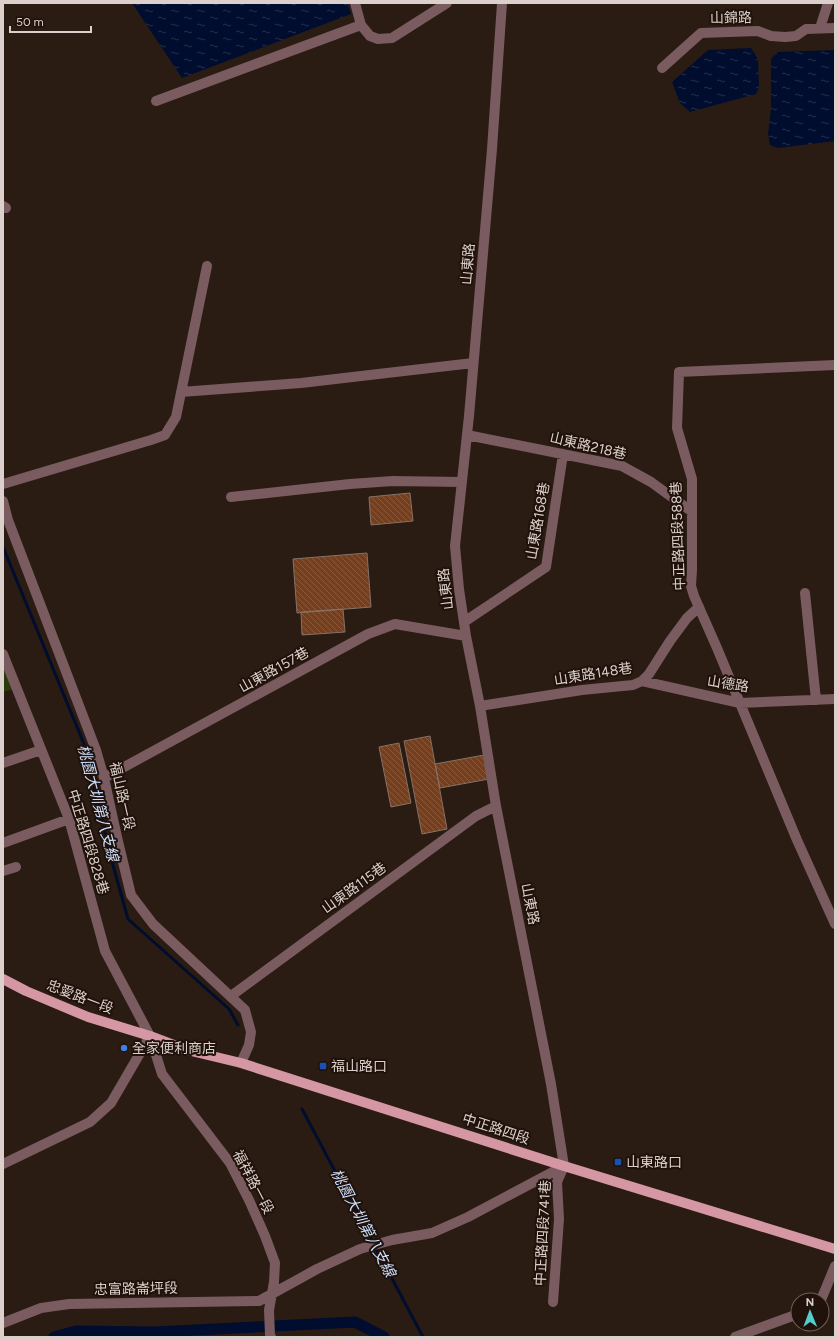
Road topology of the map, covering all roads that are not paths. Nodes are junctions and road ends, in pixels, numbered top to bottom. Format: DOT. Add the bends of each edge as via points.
graph roads {
  1 [pos="355,3"];
  2 [pos="447,3"];
  3 [pos="502,3"];
  4 [pos="828,3"];
  5 [pos="362,25"];
  6 [pos="820,28"];
  7 [pos="835,28"];
  8 [pos="662,68"];
  9 [pos="156,101"];
  10 [pos="207,266"];
  11 [pos="473,363"];
  12 [pos="835,365"];
  13 [pos="181,392"];
  14 [pos="467,435"];
  15 [pos="563,454"];
  16 [pos="462,482"];
  17 [pos="3,484"];
  18 [pos="231,497"];
  19 [pos="3,501"];
  20 [pos="691,511"];
  21 [pos="805,593"];
  22 [pos="699,607"];
  23 [pos="464,622"];
  24 [pos="466,636"];
  25 [pos="3,654"];
  26 [pos="642,681"];
  27 [pos="835,699"];
  28 [pos="816,700"];
  29 [pos="740,702"];
  30 [pos="480,706"];
  31 [pos="41,750"];
  32 [pos="3,763"];
  33 [pos="104,778"];
  34 [pos="496,806"];
  35 [pos="69,819"];
  36 [pos="3,844"];
  37 [pos="16,867"];
  38 [pos="3,871"];
  39 [pos="835,924"];
  40 [pos="3,979"];
  41 [pos="231,996"];
  42 [pos="150,1036"];
  43 [pos="240,1063"];
  44 [pos="3,1164"];
  45 [pos="564,1166"];
  46 [pos="835,1249"];
  47 [pos="835,1266"];
  48 [pos="824,1292"];
  49 [pos="271,1295"];
  50 [pos="553,1302"];
  51 [pos="790,1317"];
  52 [pos="3,1323"];
  53 [pos="271,1336"];
  54 [pos="735,1337"];
  1 -- 5 [label="street"];
  2 -- 5 [label="street" via="392,38 374,38"];
  3 -- 11 [label="street, 山東路"];
  4 -- 6 [label="street"];
  5 -- 9 [label="street"];
  6 -- 7 [label="street, 山錦路"];
  6 -- 8 [label="street, 山錦路" via="806,29 796,36 785,38 758,31 701,33"];
  10 -- 13 [label="street"];
  11 -- 13 [label="street" via="301,383"];
  11 -- 14 [label="street, 山東路"];
  12 -- 20 [label="street, 中正路四段588巷" via="679,372 677,428 692,479"];
  13 -- 17 [label="street" via="176,417 165,435"];
  14 -- 15 [label="street, 山東路218巷"];
  14 -- 16 [label="street, 山東路"];
  15 -- 20 [label="street, 山東路218巷" via="622,466 652,482"];
  15 -- 23 [label="street, 山東路168巷" via="546,568"];
  16 -- 18 [label="street" via="393,481"];
  16 -- 23 [label="street, 山東路" via="455,546"];
  19 -- 33 [label="street, 福山路一段" via="96,750"];
  20 -- 22 [label="street, 中正路四段588巷" via="691,586"];
  21 -- 28 [label="street"];
  22 -- 26 [label="street, 山東路148巷" via="687,618"];
  22 -- 29 [label="street, 中正路四段588巷"];
  23 -- 24 [label="street, 山東路"];
  24 -- 30 [label="street, 山東路"];
  24 -- 33 [label="street, 山東路157巷" via="395,624 368,634"];
  25 -- 31 [label="street, 中正路四段828巷"];
  26 -- 29 [label="street, 山德路"];
  26 -- 30 [label="street, 山東路148巷" via="633,686 582,690"];
  27 -- 28 [label="street, 山德路"];
  28 -- 29 [label="street, 山德路"];
  29 -- 39 [label="street, 中正路四段588巷"];
  30 -- 34 [label="street, 山東路"];
  31 -- 32 [label="street"];
  31 -- 35 [label="street, 中正路四段828巷"];
  33 -- 41 [label="street, 福山路一段" via="131,895 153,924"];
  34 -- 41 [label="street, 山東路115巷" via="476,816"];
  34 -- 45 [label="street, 山東路" via="551,1084"];
  35 -- 36 [label="street"];
  35 -- 42 [label="street, 中正路四段828巷" via="105,951"];
  37 -- 38 [label="street"];
  40 -- 42 [label="main road, 忠愛路一段" via="88,1017"];
  41 -- 43 [label="street, 福山路一段" via="245,1010 251,1032 249,1045"];
  42 -- 43 [label="main road, 中正路四段" via="187,1050"];
  42 -- 44 [label="street" via="111,1103 90,1122"];
  42 -- 49 [label="street, 福祥路一段" via="162,1074 230,1163 249,1200 275,1263"];
  43 -- 45 [label="main road, 中正路四段"];
  45 -- 46 [label="main road, 中正路四段"];
  45 -- 49 [label="street, 忠富路崙坪段" via="468,1217 432,1233 360,1249"];
  45 -- 50 [label="street, 中正路四段741巷" via="557,1182 558,1219"];
  47 -- 48 [label="street"];
  49 -- 52 [label="street, 忠富路崙坪段" via="259,1301 69,1304 41,1308"];
  49 -- 53 [label="street, 福祥路一段"];
  51 -- 54 [label="street"];
}
